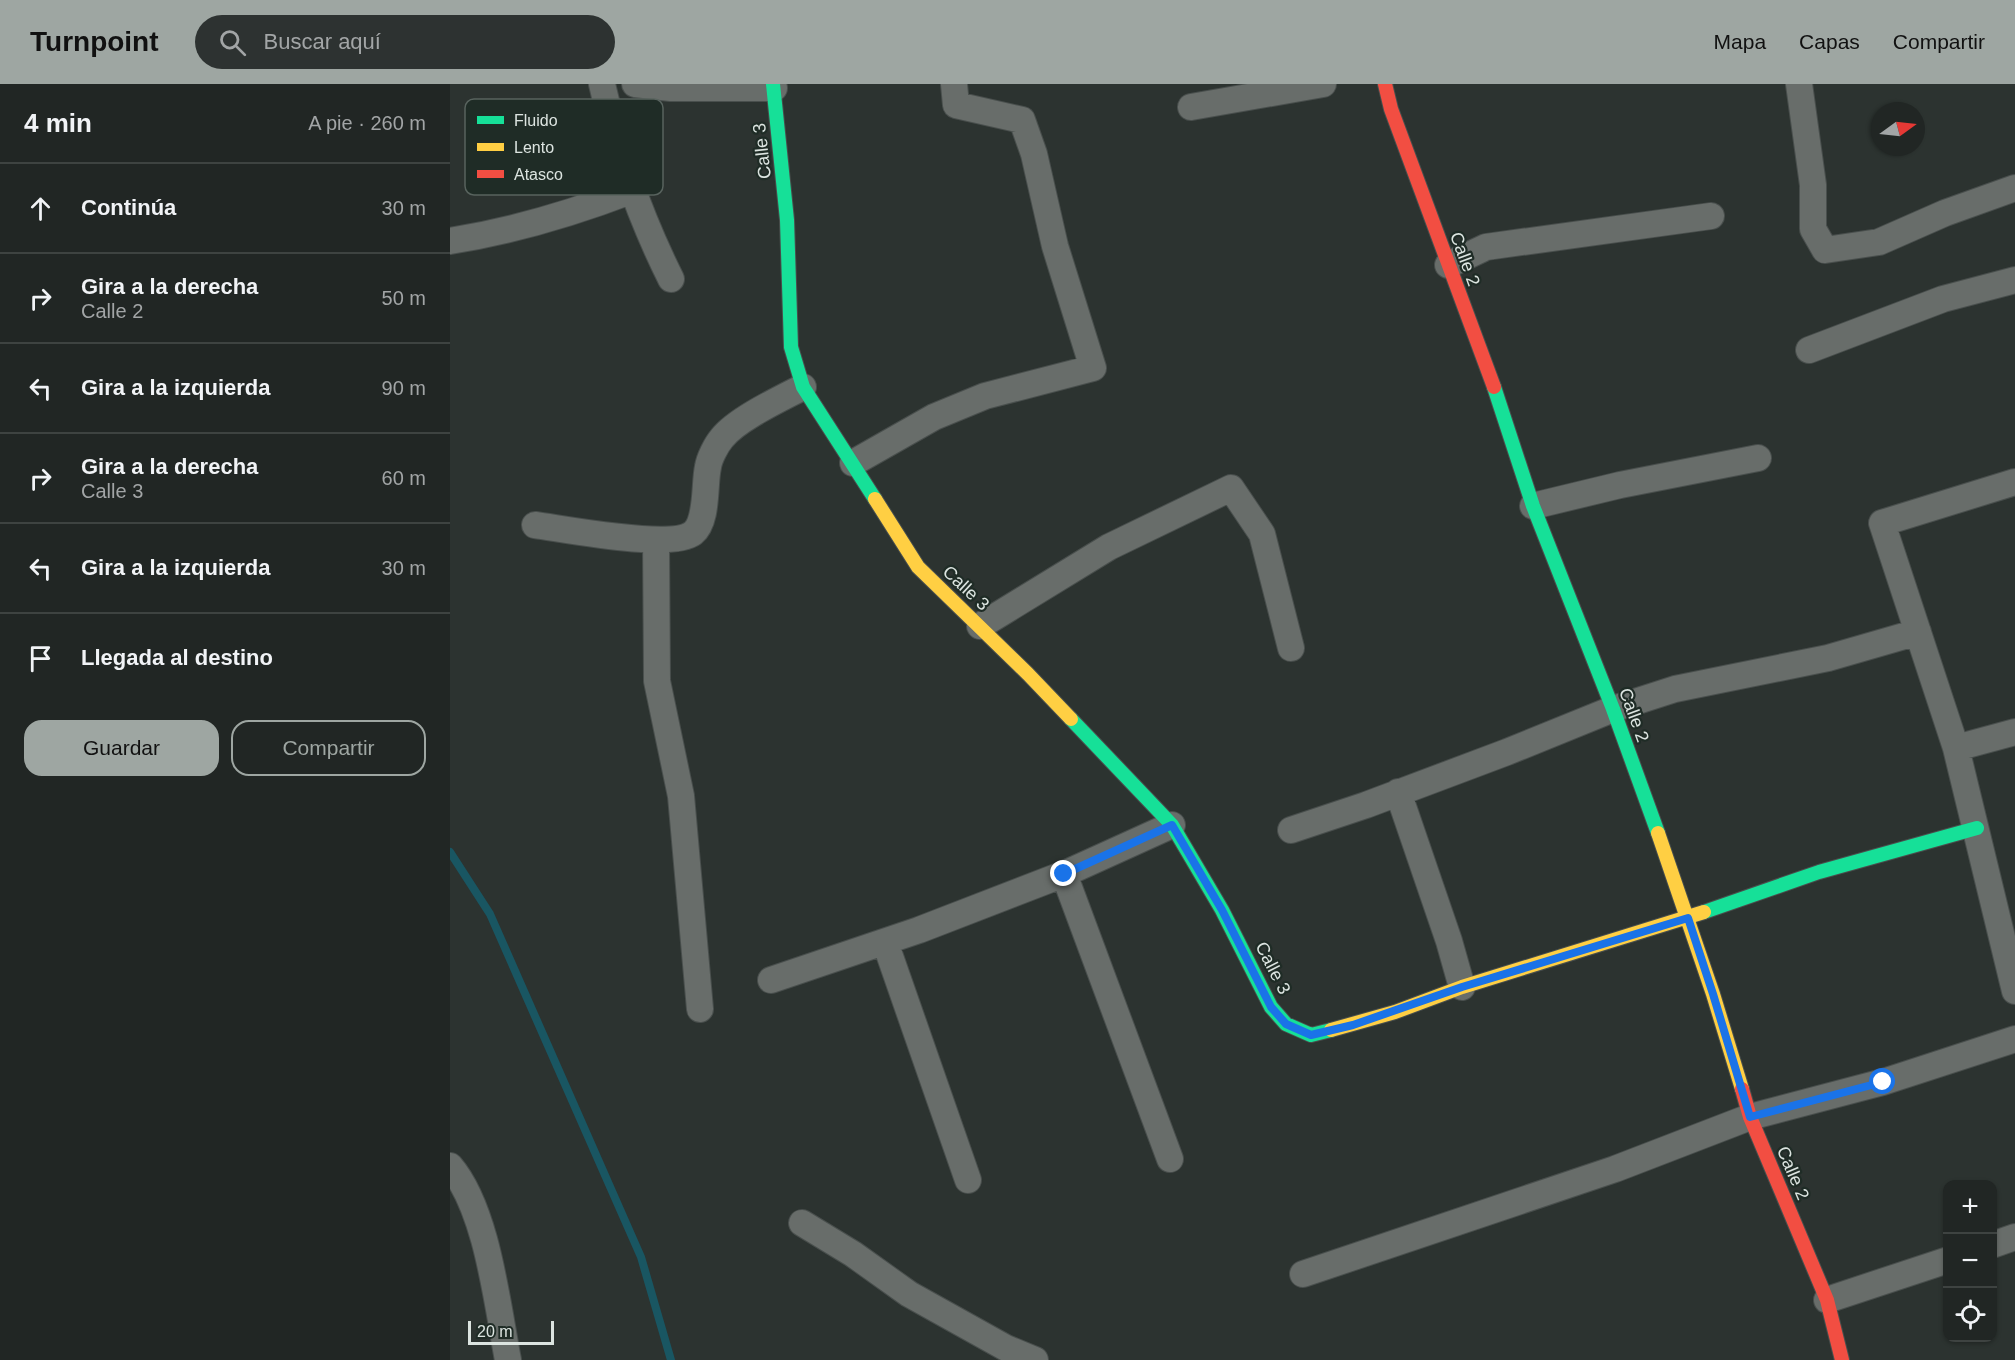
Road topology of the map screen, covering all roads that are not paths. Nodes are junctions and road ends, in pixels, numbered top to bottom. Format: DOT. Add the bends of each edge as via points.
graph roads {
  1 [pos="602,84"];
  2 [pos="635,84"];
  3 [pos="954,84"];
  4 [pos="1323,84"];
  5 [pos="1385,84"];
  6 [pos="1800,84"];
  7 [pos="773,86"];
  8 [pos="605,99"];
  9 [pos="1191,107"];
  10 [pos="2015,188"];
  11 [pos="620,195"];
  12 [pos="635,195"];
  13 [pos="1711,216"];
  14 [pos="450,241"];
  15 [pos="1449,265"];
  16 [pos="671,279"];
  17 [pos="2015,280"];
  18 [pos="1809,350"];
  19 [pos="803,387"];
  20 [pos="1758,458"];
  21 [pos="853,463"];
  22 [pos="2015,482"];
  23 [pos="1533,506"];
  24 [pos="535,525"];
  25 [pos="656,540"];
  26 [pos="980,626"];
  27 [pos="1918,632"];
  28 [pos="1291,648"];
  29 [pos="1613,709"];
  30 [pos="2015,732"];
  31 [pos="1956,748"];
  32 [pos="1398,792"];
  33 [pos="1172,825"];
  34 [pos="1977,828"];
  35 [pos="1291,830"];
  36 [pos="1064,874"];
  37 [pos="1688,918"];
  38 [pos="885,942"];
  39 [pos="2013,979"];
  40 [pos="771,980"];
  41 [pos="1462,987"];
  42 [pos="700,1009"];
  43 [pos="2015,1039"];
  44 [pos="1750,1117"];
  45 [pos="1170,1159"];
  46 [pos="450,1166"];
  47 [pos="968,1180"];
  48 [pos="802,1223"];
  49 [pos="2015,1237"];
  50 [pos="1997,1243"];
  51 [pos="1943,1261"];
  52 [pos="1303,1274"];
  53 [pos="1827,1300"];
  54 [pos="508,1360"];
  55 [pos="1035,1360"];
  56 [pos="1842,1360"];
  1 -- 8 [label="street"];
  2 -- 7 [label="street" via="671,88"];
  3 -- 21 [label="street" via="956,105 1022,120 1093,368 985,396 934,417"];
  4 -- 9 [label="street"];
  5 -- 15 [label="street, Calle 2"];
  6 -- 10 [label="street" via="1813,184 1813,229 1825,250 1879,242"];
  7 -- 19 [label="street, Calle 3" via="788,220 792,347"];
  11 -- 14 [label="street" via="507,231"];
  12 -- 16 [label="street"];
  13 -- 15 [label="street" via="1486,247"];
  15 -- 23 [label="street, Calle 2"];
  17 -- 18 [label="street" via="1943,299"];
  19 -- 21 [label="street, Calle 3"];
  19 -- 25 [label="street" via="749,417 722,438 708,465 701,522 693,533"];
  20 -- 23 [label="street"];
  21 -- 26 [label="street, Calle 3" via="918,567"];
  22 -- 27 [label="street" via="1882,523"];
  23 -- 29 [label="street, Calle 2"];
  24 -- 25 [label="street"];
  25 -- 42 [label="street" via="657,681 681,796"];
  26 -- 28 [label="street" via="1109,547 1231,488 1262,534"];
  26 -- 33 [label="street, Calle 3"];
  27 -- 29 [label="street" via="1828,658 1675,689"];
  27 -- 31 [label="street"];
  29 -- 32 [label="street"];
  29 -- 37 [label="street, Calle 2"];
  30 -- 31 [label="street"];
  31 -- 34 [label="street"];
  32 -- 35 [label="street"];
  32 -- 41 [label="street"];
  33 -- 36 [label="street"];
  33 -- 41 [label="street, Calle 3" via="1222,910 1271,1007 1286,1024 1311,1035 1364,1022"];
  34 -- 37 [label="street" via="1819,872"];
  34 -- 39 [label="street"];
  36 -- 38 [label="street"];
  36 -- 45 [label="street"];
  37 -- 41 [label="street"];
  37 -- 44 [label="street, Calle 2"];
  38 -- 40 [label="street"];
  38 -- 47 [label="street"];
  43 -- 44 [label="street" via="1883,1082"];
  44 -- 52 [label="street" via="1615,1169"];
  44 -- 53 [label="street, Calle 2"];
  46 -- 54 [label="street" via="461,1179 482,1232"];
  48 -- 55 [label="street" via="909,1294"];
  49 -- 50 [label="street"];
  51 -- 53 [label="street"];
  53 -- 56 [label="street, Calle 2"];
}
